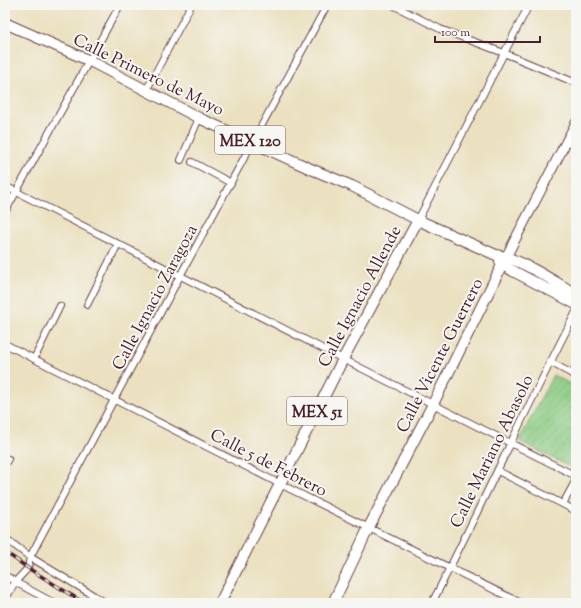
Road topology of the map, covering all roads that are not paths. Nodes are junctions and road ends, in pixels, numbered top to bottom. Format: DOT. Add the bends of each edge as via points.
graph roads {
  1 [pos="120,5"];
  2 [pos="191,5"];
  3 [pos="327,5"];
  4 [pos="393,5"];
  5 [pos="529,5"];
  6 [pos="5,23"];
  7 [pos="504,53"];
  8 [pos="90,60"];
  9 [pos="576,83"];
  10 [pos="147,89"];
  11 [pos="199,118"];
  12 [pos="576,123"];
  13 [pos="254,142"];
  14 [pos="180,160"];
  15 [pos="192,162"];
  16 [pos="231,183"];
  17 [pos="5,186"];
  18 [pos="16,192"];
  19 [pos="5,212"];
  20 [pos="418,220"];
  21 [pos="118,244"];
  22 [pos="502,259"];
  23 [pos="180,276"];
  24 [pos="576,294"];
  25 [pos="576,304"];
  26 [pos="87,305"];
  27 [pos="60,306"];
  28 [pos="576,312"];
  29 [pos="5,344"];
  30 [pos="34,359"];
  31 [pos="343,360"];
  32 [pos="550,362"];
  33 [pos="576,376"];
  34 [pos="115,400"];
  35 [pos="433,404"];
  36 [pos="511,443"];
  37 [pos="498,471"];
  38 [pos="576,476"];
  39 [pos="576,480"];
  40 [pos="280,484"];
  41 [pos="563,504"];
  42 [pos="576,511"];
  43 [pos="369,527"];
  44 [pos="5,538"];
  45 [pos="30,557"];
  46 [pos="450,568"];
  47 [pos="5,575"];
  48 [pos="15,582"];
  49 [pos="5,600"];
  50 [pos="54,603"];
  51 [pos="106,603"];
  52 [pos="220,603"];
  53 [pos="333,603"];
  54 [pos="432,603"];
  55 [pos="521,603"];
  1 -- 8 [label="street"];
  2 -- 10 [label="street"];
  3 -- 13 [label="street, Calle Ignacio Zaragoza"];
  4 -- 7 [label="street" via="440,29"];
  5 -- 7 [label="street, Calle Ignacio Allende"];
  6 -- 8 [label="main road, Calle Primero de Mayo / MEX 120"];
  7 -- 9 [label="street"];
  7 -- 20 [label="street, Calle Ignacio Allende"];
  8 -- 10 [label="main road, Calle Primero de Mayo / MEX 120"];
  8 -- 18 [label="street"];
  10 -- 11 [label="main road, Calle Primero de Mayo / MEX 120"];
  11 -- 13 [label="main road, Calle Primero de Mayo / MEX 120"];
  11 -- 14 [label="street"];
  12 -- 22 [label="street, Calle Vicente Guerrero"];
  13 -- 16 [label="street, Calle Ignacio Zaragoza"];
  13 -- 20 [label="main road, Calle Primero de Mayo / MEX 120" via="352,186"];
  15 -- 16 [label="street"];
  16 -- 23 [label="street, Calle Ignacio Zaragoza"];
  17 -- 18 [label="street"];
  18 -- 19 [label="street"];
  18 -- 21 [label="street"];
  20 -- 22 [label="main road, Calle Primero de Mayo / MEX 120"];
  20 -- 31 [label="main road, Calle Ignacio Allende / MEX 51"];
  21 -- 23 [label="street"];
  21 -- 26 [label="street"];
  22 -- 24 [label="main road, Calle Primero de Mayo / MEX 120"];
  22 -- 25 [label="main road, Calle Primero de Mayo / MEX 120"];
  22 -- 35 [label="main road, Calle Vicente Guerrero"];
  23 -- 31 [label="street"];
  23 -- 34 [label="street, Calle Ignacio Zaragoza"];
  27 -- 30 [label="street"];
  28 -- 32 [label="street, Calle Mariano Abasolo"];
  29 -- 30 [label="street, Calle 5 de Febrero"];
  30 -- 34 [label="street, Calle 5 de Febrero"];
  31 -- 35 [label="street"];
  31 -- 40 [label="main road, Calle Ignacio Allende / MEX 51"];
  32 -- 33 [label="street"];
  32 -- 36 [label="street, Calle Mariano Abasolo"];
  34 -- 40 [label="street, Calle 5 de Febrero"];
  34 -- 45 [label="street, Calle Ignacio Zaragoza"];
  35 -- 36 [label="street"];
  35 -- 43 [label="main road, Calle Vicente Guerrero"];
  36 -- 37 [label="street, Calle Mariano Abasolo"];
  36 -- 38 [label="street"];
  37 -- 41 [label="street"];
  37 -- 46 [label="street, Calle Mariano Abasolo"];
  39 -- 41 [label="street"];
  40 -- 43 [label="street, Calle 5 de Febrero"];
  40 -- 52 [label="main road, Calle Ignacio Allende / MEX 51"];
  41 -- 42 [label="street"];
  43 -- 46 [label="street, Calle 5 de Febrero"];
  43 -- 53 [label="main road, Calle Vicente Guerrero"];
  44 -- 45 [label="street"];
  45 -- 48 [label="street, Calle Ignacio Zaragoza" via="28,568"];
  45 -- 51 [label="street"];
  46 -- 54 [label="street, Calle Mariano Abasolo"];
  46 -- 55 [label="street, Calle 5 de Febrero"];
  47 -- 48 [label="street"];
  48 -- 49 [label="street, Calle Ignacio Zaragoza"];
  48 -- 50 [label="street"];
}
